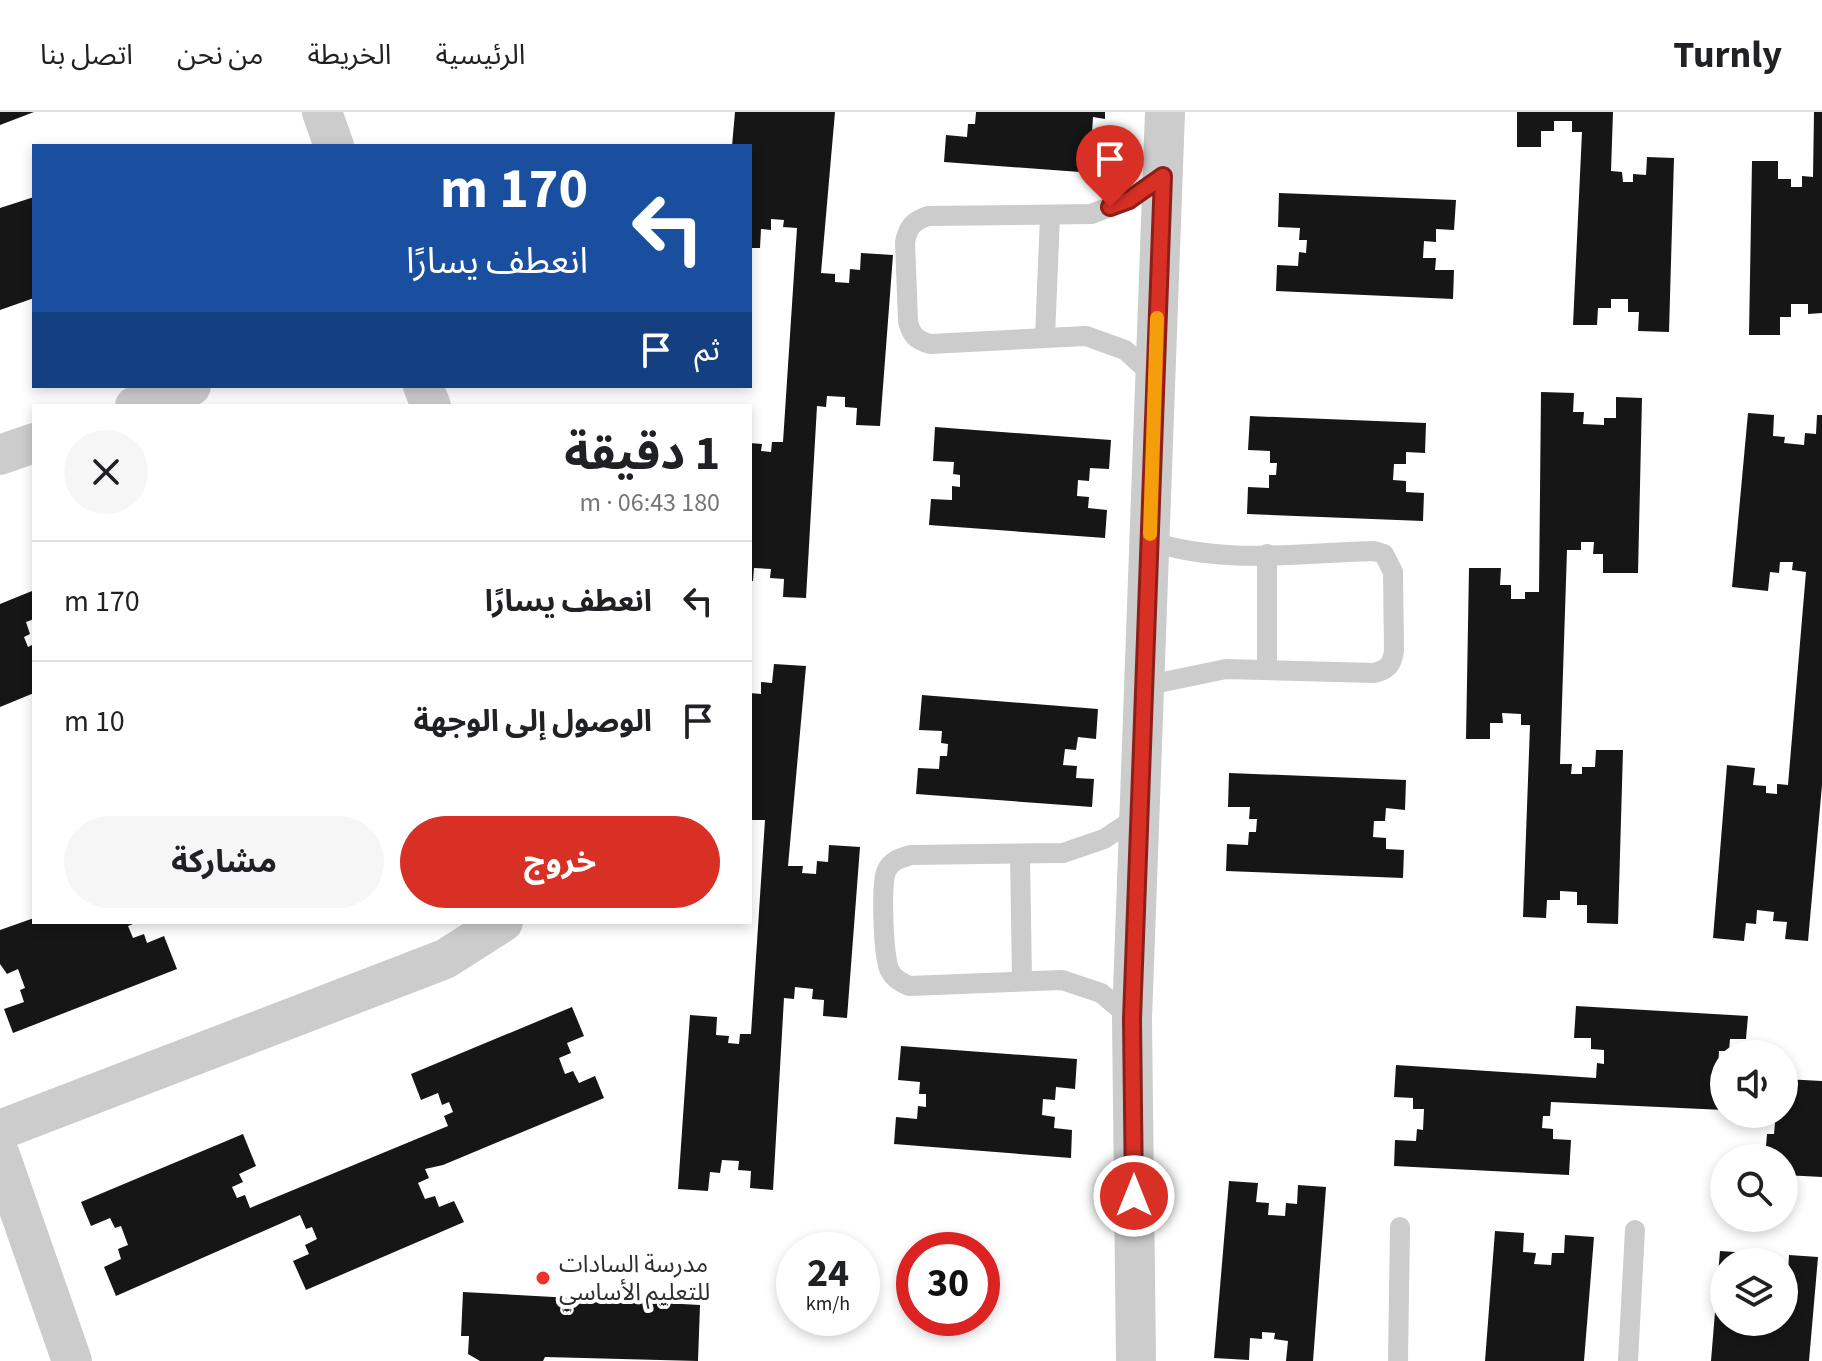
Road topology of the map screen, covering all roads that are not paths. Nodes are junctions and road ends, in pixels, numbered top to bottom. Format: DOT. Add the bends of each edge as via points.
graph roads {
  1 [pos="322,112"];
  2 [pos="1171,114"];
  3 [pos="333,144"];
  4 [pos="1163,176"];
  5 [pos="1050,216"];
  6 [pos="1045,337"];
  7 [pos="1155,377"];
  8 [pos="185,388"];
  9 [pos="141,404"];
  10 [pos="32,444"];
  11 [pos="0,455"];
  12 [pos="1150,541"];
  13 [pos="1267,554"];
  14 [pos="1267,668"];
  15 [pos="1144,686"];
  16 [pos="1140,815"];
  17 [pos="1020,856"];
  18 [pos="500,924"];
  19 [pos="1022,980"];
  20 [pos="1132,1019"];
  21 [pos="0,1130"];
  22 [pos="4,1185"];
  23 [pos="1400,1227"];
  24 [pos="1635,1230"];
  25 [pos="1135,1314"];
  26 [pos="72,1361"];
  27 [pos="1136,1361"];
  28 [pos="1157,1361"];
  29 [pos="1398,1361"];
  30 [pos="1628,1361"];
  1 -- 3 [label="street"];
  2 -- 4 [label="street"];
  4 -- 5 [label="lane" via="1129,200 1091,214"];
  4 -- 7 [label="street"];
  5 -- 6 [label="lane"];
  5 -- 6 [label="lane" via="928,216 907,230 905,242 908,321 919,341"];
  6 -- 7 [label="lane" via="1086,336 1125,350"];
  7 -- 12 [label="street"];
  8 -- 9 [label="street"];
  10 -- 11 [label="street"];
  12 -- 13 [label="lane" via="1227,558"];
  12 -- 15 [label="street"];
  13 -- 14 [label="lane"];
  13 -- 14 [label="lane" via="1384,554 1393,572 1394,651 1384,670 1374,673"];
  14 -- 15 [label="lane" via="1184,675"];
  15 -- 16 [label="street"];
  16 -- 17 [label="lane" via="1090,844 1063,853"];
  16 -- 20 [label="street"];
  17 -- 19 [label="lane"];
  17 -- 19 [label="lane" via="896,859 887,870 885,885 886,955 896,980 909,986"];
  18 -- 21 [label="street" via="445,959"];
  19 -- 20 [label="lane" via="1062,980 1101,993"];
  20 -- 25 [label="street"];
  22 -- 26 [label="street"];
  23 -- 29 [label="lane"];
  24 -- 30 [label="lane"];
  25 -- 27 [label="street"];
  25 -- 28 [label="street"];
}
